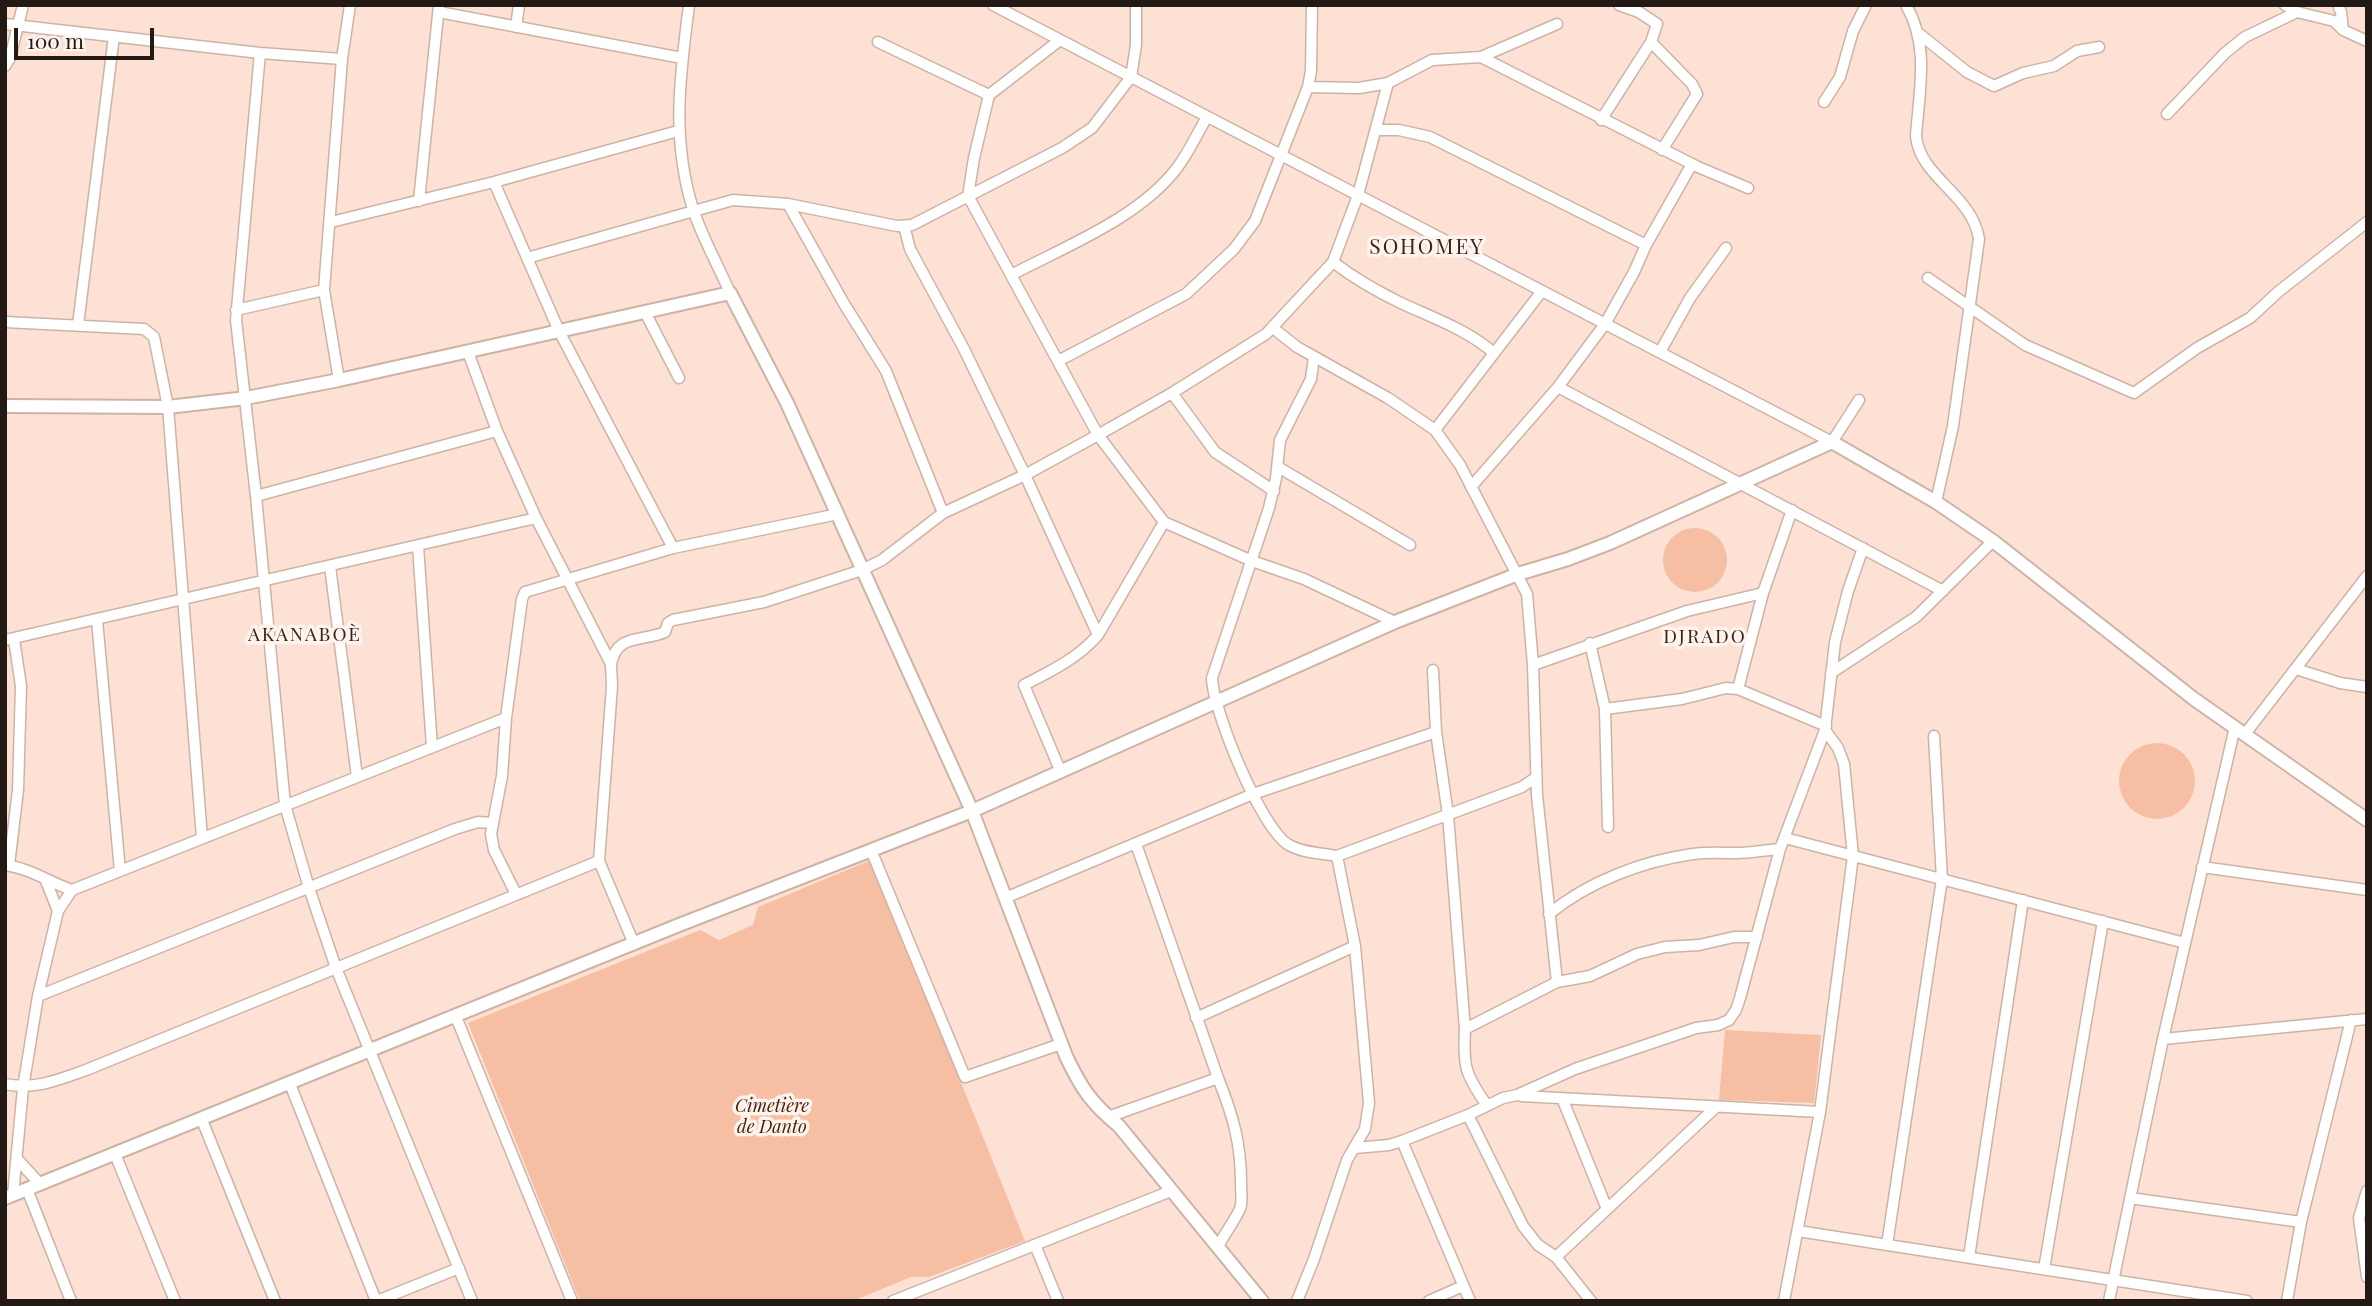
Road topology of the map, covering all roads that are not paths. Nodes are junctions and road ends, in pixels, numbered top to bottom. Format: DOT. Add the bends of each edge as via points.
graph roads {
  1 [pos="23,5"];
  2 [pos="350,5"];
  3 [pos="519,5"];
  4 [pos="689,5"];
  5 [pos="993,5"];
  6 [pos="1136,5"];
  7 [pos="1312,5"];
  8 [pos="1619,5"];
  9 [pos="1866,5"];
  10 [pos="2285,5"];
  11 [pos="2338,5"];
  12 [pos="1907,6"];
  13 [pos="439,9"];
  14 [pos="2297,12"];
  15 [pos="5,24"];
  16 [pos="1557,24"];
  17 [pos="18,25"];
  18 [pos="516,27"];
  19 [pos="2343,30"];
  20 [pos="1917,32"];
  21 [pos="114,36"];
  22 [pos="1060,40"];
  23 [pos="2367,41"];
  24 [pos="878,42"];
  25 [pos="1651,42"];
  26 [pos="2099,47"];
  27 [pos="260,53"];
  28 [pos="1481,57"];
  29 [pos="682,58"];
  30 [pos="342,59"];
  31 [pos="5,66"];
  32 [pos="1131,77"];
  33 [pos="1388,83"];
  34 [pos="1308,87"];
  35 [pos="989,94"];
  36 [pos="1824,102"];
  37 [pos="2167,114"];
  38 [pos="1207,117"];
  39 [pos="1601,120"];
  40 [pos="1376,130"];
  41 [pos="678,131"];
  42 [pos="1662,150"];
  43 [pos="1282,156"];
  44 [pos="1692,164"];
  45 [pos="494,182"];
  46 [pos="1748,188"];
  47 [pos="1358,195"];
  48 [pos="968,196"];
  49 [pos="419,201"];
  50 [pos="788,204"];
  51 [pos="694,212"];
  52 [pos="331,222"];
  53 [pos="2367,222"];
  54 [pos="904,226"];
  55 [pos="1646,245"];
  56 [pos="1726,248"];
  57 [pos="527,258"];
  58 [pos="1333,262"];
  59 [pos="1011,275"];
  60 [pos="1928,278"];
  61 [pos="324,290"];
  62 [pos="1542,291"];
  63 [pos="730,293"];
  64 [pos="1968,305"];
  65 [pos="236,310"];
  66 [pos="645,312"];
  67 [pos="5,322"];
  68 [pos="1605,324"];
  69 [pos="78,325"];
  70 [pos="1273,328"];
  71 [pos="559,331"];
  72 [pos="468,352"];
  73 [pos="1660,352"];
  74 [pos="1494,353"];
  75 [pos="1314,357"];
  76 [pos="1058,361"];
  77 [pos="1334,367"];
  78 [pos="679,377"];
  79 [pos="1311,379"];
  80 [pos="339,380"];
  81 [pos="1558,387"];
  82 [pos="1172,393"];
  83 [pos="246,398"];
  84 [pos="1859,400"];
  85 [pos="5,406"];
  86 [pos="167,407"];
  87 [pos="1435,430"];
  88 [pos="497,431"];
  89 [pos="1098,435"];
  90 [pos="1832,442"];
  91 [pos="1278,467"];
  92 [pos="1025,475"];
  93 [pos="1743,484"];
  94 [pos="1471,487"];
  95 [pos="1274,491"];
  96 [pos="256,496"];
  97 [pos="1937,502"];
  98 [pos="1792,510"];
  99 [pos="943,513"];
  100 [pos="838,514"];
  101 [pos="536,518"];
  102 [pos="1164,522"];
  103 [pos="1993,541"];
  104 [pos="418,545"];
  105 [pos="1410,545"];
  106 [pos="673,548"];
  107 [pos="1863,548"];
  108 [pos="1252,561"];
  109 [pos="330,566"];
  110 [pos="862,570"];
  111 [pos="1518,574"];
  112 [pos="2367,576"];
  113 [pos="567,580"];
  114 [pos="263,582"];
  115 [pos="1943,591"];
  116 [pos="1763,593"];
  117 [pos="183,600"];
  118 [pos="97,620"];
  119 [pos="1395,622"];
  120 [pos="1098,635"];
  121 [pos="10,640"];
  122 [pos="1590,643"];
  123 [pos="611,664"];
  124 [pos="1533,665"];
  125 [pos="2296,669"];
  126 [pos="1433,670"];
  127 [pos="1831,673"];
  128 [pos="2367,688"];
  129 [pos="1738,689"];
  130 [pos="1215,703"];
  131 [pos="1605,709"];
  132 [pos="506,718"];
  133 [pos="1825,728"];
  134 [pos="2240,730"];
  135 [pos="1436,732"];
  136 [pos="1934,736"];
  137 [pos="432,747"];
  138 [pos="1060,770"];
  139 [pos="357,777"];
  140 [pos="1535,778"];
  141 [pos="1522,787"];
  142 [pos="1253,794"];
  143 [pos="1537,795"];
  144 [pos="285,805"];
  145 [pos="972,811"];
  146 [pos="1448,816"];
  147 [pos="2367,820"];
  148 [pos="493,823"];
  149 [pos="1608,827"];
  150 [pos="202,838"];
  151 [pos="1785,838"];
  152 [pos="1136,844"];
  153 [pos="1780,849"];
  154 [pos="872,850"];
  155 [pos="1337,856"];
  156 [pos="1853,856"];
  157 [pos="599,861"];
  158 [pos="7,865"];
  159 [pos="2202,867"];
  160 [pos="120,871"];
  161 [pos="1942,879"];
  162 [pos="46,881"];
  163 [pos="309,888"];
  164 [pos="72,890"];
  165 [pos="2367,890"];
  166 [pos="516,894"];
  167 [pos="1547,897"];
  168 [pos="1005,898"];
  169 [pos="2023,900"];
  170 [pos="1564,901"];
  171 [pos="58,911"];
  172 [pos="1549,914"];
  173 [pos="2103,921"];
  174 [pos="1757,937"];
  175 [pos="2185,943"];
  176 [pos="634,944"];
  177 [pos="1355,946"];
  178 [pos="337,968"];
  179 [pos="1557,982"];
  180 [pos="38,996"];
  181 [pos="456,1017"];
  182 [pos="1196,1018"];
  183 [pos="2367,1019"];
  184 [pos="2351,1020"];
  185 [pos="1465,1029"];
  186 [pos="2163,1039"];
  187 [pos="1061,1044"];
  188 [pos="371,1051"];
  189 [pos="1218,1078"];
  190 [pos="5,1084"];
  191 [pos="290,1084"];
  192 [pos="23,1088"];
  193 [pos="1517,1095"];
  194 [pos="1562,1098"];
  195 [pos="1486,1104"];
  196 [pos="1716,1107"];
  197 [pos="1819,1112"];
  198 [pos="1468,1115"];
  199 [pos="1108,1117"];
  200 [pos="202,1120"];
  201 [pos="1402,1141"];
  202 [pos="1355,1148"];
  203 [pos="115,1154"];
  204 [pos="18,1160"];
  205 [pos="40,1184"];
  206 [pos="27,1189"];
  207 [pos="1171,1191"];
  208 [pos="2367,1191"];
  209 [pos="9,1196"];
  210 [pos="2130,1198"];
  211 [pos="1607,1209"];
  212 [pos="2301,1222"];
  213 [pos="1798,1231"];
  214 [pos="1035,1245"];
  215 [pos="1886,1245"];
  216 [pos="1218,1247"];
  217 [pos="1556,1256"];
  218 [pos="1969,1257"];
  219 [pos="459,1268"];
  220 [pos="2044,1269"];
  221 [pos="2367,1277"];
  222 [pos="2113,1279"];
  223 [pos="1463,1286"];
  224 [pos="2202,1297"];
  225 [pos="1470,1300"];
  226 [pos="71,1301"];
  227 [pos="175,1301"];
  228 [pos="275,1301"];
  229 [pos="377,1301"];
  230 [pos="472,1301"];
  231 [pos="572,1301"];
  232 [pos="893,1301"];
  233 [pos="1058,1301"];
  234 [pos="1262,1301"];
  235 [pos="1297,1301"];
  236 [pos="1429,1301"];
  237 [pos="1591,1301"];
  238 [pos="1784,1301"];
  239 [pos="2109,1301"];
  240 [pos="2247,1301"];
  241 [pos="2287,1301"];
  1 -- 17 [label="street"];
  2 -- 30 [label="street"];
  3 -- 18 [label="street"];
  4 -- 29 [label="street"];
  5 -- 22 [label="street"];
  6 -- 32 [label="street"];
  7 -- 34 [label="street"];
  8 -- 25 [label="street" via="1657,24"];
  9 -- 36 [label="street" via="1840,77"];
  10 -- 14 [label="street"];
  11 -- 19 [label="street"];
  12 -- 20 [label="street"];
  13 -- 18 [label="street"];
  13 -- 49 [label="street"];
  14 -- 19 [label="street" via="2334,21"];
  14 -- 37 [label="street" via="2245,37"];
  15 -- 17 [label="street"];
  16 -- 28 [label="street"];
  17 -- 21 [label="street"];
  17 -- 31 [label="street"];
  18 -- 29 [label="street"];
  19 -- 23 [label="street"];
  20 -- 26 [label="street" via="1967,72 1994,86 2054,66 2077,51"];
  20 -- 64 [label="street" via="1923,58 1917,148 1977,226"];
  21 -- 27 [label="street"];
  21 -- 69 [label="street"];
  22 -- 32 [label="street"];
  22 -- 35 [label="street"];
  24 -- 35 [label="street"];
  25 -- 39 [label="street"];
  25 -- 42 [label="street" via="1697,94"];
  27 -- 30 [label="street"];
  27 -- 65 [label="street"];
  28 -- 33 [label="street" via="1432,60"];
  28 -- 39 [label="street"];
  29 -- 41 [label="street"];
  30 -- 52 [label="street"];
  32 -- 38 [label="street"];
  32 -- 48 [label="street" via="1107,112 1080,138"];
  33 -- 34 [label="street" via="1341,89"];
  33 -- 40 [label="street"];
  34 -- 43 [label="street"];
  35 -- 48 [label="street"];
  38 -- 43 [label="street"];
  38 -- 59 [label="street" via="1178,168 1134,210"];
  39 -- 42 [label="street"];
  40 -- 47 [label="street"];
  40 -- 55 [label="street" via="1430,137"];
  41 -- 45 [label="street"];
  41 -- 51 [label="street"];
  42 -- 44 [label="street"];
  43 -- 47 [label="street"];
  43 -- 76 [label="street" via="1247,233 1191,289"];
  44 -- 46 [label="street"];
  44 -- 55 [label="street"];
  45 -- 49 [label="street"];
  45 -- 57 [label="street"];
  47 -- 58 [label="street"];
  47 -- 62 [label="street"];
  48 -- 54 [label="street"];
  48 -- 59 [label="street"];
  49 -- 52 [label="street"];
  50 -- 51 [label="street" via="733,200"];
  50 -- 54 [label="street"];
  50 -- 99 [label="street" via="886,371"];
  51 -- 57 [label="street"];
  51 -- 63 [label="street"];
  52 -- 61 [label="street"];
  53 -- 64 [label="street" via="2250,318 2197,348 2134,393 2025,345"];
  54 -- 92 [label="street" via="910,249"];
  55 -- 68 [label="street"];
  56 -- 73 [label="street" via="1689,298"];
  57 -- 71 [label="street"];
  58 -- 70 [label="street"];
  58 -- 74 [label="street" via="1376,290 1458,328"];
  59 -- 76 [label="street"];
  60 -- 64 [label="street"];
  61 -- 65 [label="street"];
  61 -- 80 [label="street"];
  62 -- 68 [label="street"];
  62 -- 74 [label="street"];
  63 -- 66 [label="street"];
  63 -- 100 [label="street"];
  64 -- 97 [label="street" via="1953,426"];
  65 -- 83 [label="street"];
  66 -- 71 [label="street"];
  66 -- 78 [label="street"];
  67 -- 69 [label="street"];
  68 -- 73 [label="street"];
  68 -- 81 [label="street"];
  69 -- 86 [label="street" via="152,333"];
  70 -- 75 [label="street"];
  70 -- 82 [label="street"];
  71 -- 72 [label="street"];
  71 -- 106 [label="street"];
  72 -- 80 [label="street"];
  72 -- 88 [label="street"];
  73 -- 90 [label="street"];
  74 -- 87 [label="street"];
  75 -- 77 [label="street"];
  75 -- 79 [label="street"];
  76 -- 89 [label="street"];
  77 -- 79 [label="street"];
  77 -- 87 [label="street"];
  79 -- 91 [label="street" via="1284,429"];
  80 -- 83 [label="street"];
  81 -- 93 [label="street"];
  81 -- 94 [label="street"];
  82 -- 89 [label="street"];
  82 -- 95 [label="street" via="1215,452"];
  83 -- 86 [label="street"];
  83 -- 96 [label="street"];
  84 -- 90 [label="street"];
  85 -- 86 [label="street"];
  86 -- 117 [label="street"];
  87 -- 94 [label="street"];
  88 -- 96 [label="street"];
  88 -- 101 [label="street"];
  89 -- 92 [label="street"];
  89 -- 102 [label="street"];
  90 -- 93 [label="street"];
  90 -- 97 [label="street"];
  91 -- 95 [label="street"];
  91 -- 105 [label="street"];
  92 -- 99 [label="street"];
  92 -- 120 [label="street"];
  93 -- 98 [label="street"];
  93 -- 111 [label="street" via="1610,543"];
  94 -- 111 [label="street"];
  95 -- 108 [label="street"];
  96 -- 114 [label="street"];
  97 -- 103 [label="street"];
  98 -- 107 [label="street"];
  98 -- 116 [label="street"];
  99 -- 110 [label="street"];
  100 -- 106 [label="street"];
  100 -- 110 [label="street"];
  101 -- 104 [label="street"];
  101 -- 113 [label="street"];
  102 -- 108 [label="street"];
  102 -- 120 [label="street"];
  103 -- 115 [label="street"];
  103 -- 134 [label="street" via="2151,667"];
  104 -- 109 [label="street"];
  104 -- 137 [label="street"];
  106 -- 113 [label="street"];
  107 -- 115 [label="street"];
  107 -- 127 [label="street" via="1840,618"];
  108 -- 119 [label="street" via="1304,579"];
  108 -- 130 [label="street" via="1212,678"];
  109 -- 114 [label="street"];
  109 -- 139 [label="street"];
  110 -- 123 [label="street" via="764,602 673,621 665,632 625,642 613,654"];
  110 -- 145 [label="street"];
  111 -- 119 [label="street"];
  111 -- 124 [label="street" via="1527,594"];
  112 -- 125 [label="street"];
  113 -- 123 [label="street"];
  113 -- 132 [label="street" via="522,597"];
  114 -- 117 [label="street"];
  114 -- 144 [label="street"];
  115 -- 127 [label="street" via="1916,617"];
  116 -- 122 [label="street" via="1687,611"];
  116 -- 129 [label="street"];
  117 -- 118 [label="street"];
  117 -- 150 [label="street"];
  118 -- 121 [label="street"];
  118 -- 160 [label="street"];
  119 -- 130 [label="street"];
  120 -- 138 [label="street" via="1076,657 1024,685"];
  121 -- 158 [label="street" via="21,687 19,777"];
  122 -- 124 [label="street"];
  122 -- 131 [label="street"];
  123 -- 157 [label="street"];
  124 -- 140 [label="street"];
  125 -- 128 [label="street"];
  125 -- 134 [label="street"];
  126 -- 135 [label="street"];
  127 -- 133 [label="street"];
  129 -- 131 [label="street"];
  129 -- 133 [label="street"];
  130 -- 138 [label="street"];
  130 -- 142 [label="street"];
  131 -- 149 [label="street"];
  132 -- 137 [label="street"];
  132 -- 148 [label="street"];
  133 -- 151 [label="street"];
  133 -- 156 [label="street" via="1844,764"];
  134 -- 147 [label="street"];
  134 -- 159 [label="street"];
  135 -- 142 [label="street"];
  135 -- 146 [label="street"];
  136 -- 161 [label="street"];
  137 -- 139 [label="street"];
  138 -- 145 [label="street"];
  139 -- 144 [label="street"];
  140 -- 141 [label="street"];
  140 -- 143 [label="street"];
  141 -- 143 [label="street"];
  141 -- 146 [label="street"];
  142 -- 152 [label="street"];
  142 -- 155 [label="street" via="1272,830 1290,845"];
  143 -- 167 [label="street"];
  144 -- 150 [label="street"];
  144 -- 163 [label="street"];
  145 -- 154 [label="street"];
  145 -- 168 [label="street"];
  146 -- 155 [label="street"];
  146 -- 185 [label="street"];
  148 -- 163 [label="street" via="467,824"];
  148 -- 166 [label="street" via="492,844"];
  150 -- 160 [label="street"];
  151 -- 153 [label="street"];
  151 -- 156 [label="street"];
  152 -- 168 [label="street"];
  152 -- 182 [label="street"];
  153 -- 170 [label="street" via="1663,859 1608,878"];
  153 -- 174 [label="street"];
  154 -- 176 [label="street"];
  154 -- 187 [label="street" via="965,1077"];
  155 -- 177 [label="street"];
  156 -- 161 [label="street"];
  156 -- 197 [label="street"];
  157 -- 166 [label="street"];
  157 -- 176 [label="street"];
  158 -- 162 [label="street"];
  159 -- 165 [label="street"];
  159 -- 175 [label="street"];
  160 -- 164 [label="street"];
  161 -- 169 [label="street"];
  161 -- 215 [label="street"];
  162 -- 164 [label="street"];
  162 -- 171 [label="street"];
  163 -- 178 [label="street"];
  163 -- 180 [label="street"];
  164 -- 171 [label="street"];
  166 -- 178 [label="street"];
  167 -- 170 [label="street"];
  167 -- 172 [label="street"];
  168 -- 187 [label="street"];
  169 -- 173 [label="street"];
  169 -- 218 [label="street"];
  170 -- 172 [label="street"];
  171 -- 180 [label="street"];
  172 -- 179 [label="street"];
  173 -- 175 [label="street"];
  173 -- 220 [label="street"];
  174 -- 179 [label="street" via="1665,947 1637,954 1590,976"];
  174 -- 193 [label="street" via="1730,1020 1575,1069"];
  175 -- 186 [label="street"];
  176 -- 181 [label="street"];
  177 -- 182 [label="street"];
  177 -- 202 [label="street" via="1369,1103 1365,1129"];
  178 -- 188 [label="street"];
  178 -- 192 [label="street" via="86,1070"];
  179 -- 185 [label="street"];
  180 -- 192 [label="street"];
  181 -- 188 [label="street"];
  181 -- 231 [label="street"];
  182 -- 189 [label="street"];
  183 -- 184 [label="street"];
  184 -- 186 [label="street"];
  184 -- 212 [label="street"];
  185 -- 195 [label="street" via="1463,1060"];
  186 -- 210 [label="street"];
  187 -- 199 [label="street" via="1081,1088"];
  188 -- 191 [label="street"];
  188 -- 219 [label="street"];
  189 -- 199 [label="street"];
  189 -- 216 [label="street" via="1233,1115 1241,1164 1241,1207"];
  190 -- 192 [label="street"];
  191 -- 200 [label="street"];
  191 -- 229 [label="street"];
  192 -- 204 [label="street"];
  193 -- 194 [label="street"];
  193 -- 195 [label="street"];
  194 -- 196 [label="street"];
  194 -- 211 [label="street"];
  195 -- 198 [label="street"];
  196 -- 197 [label="street"];
  196 -- 211 [label="street"];
  197 -- 213 [label="street"];
  198 -- 201 [label="street"];
  198 -- 217 [label="street" via="1523,1226 1538,1245"];
  199 -- 207 [label="street"];
  200 -- 203 [label="street"];
  200 -- 228 [label="street"];
  201 -- 202 [label="street"];
  201 -- 223 [label="street"];
  202 -- 235 [label="street"];
  203 -- 205 [label="street"];
  203 -- 227 [label="street"];
  204 -- 205 [label="street"];
  204 -- 209 [label="street"];
  205 -- 206 [label="street"];
  206 -- 209 [label="street"];
  206 -- 226 [label="street"];
  207 -- 214 [label="street"];
  207 -- 216 [label="street"];
  208 -- 221 [label="street" via="2359,1218"];
  210 -- 212 [label="street"];
  210 -- 222 [label="street"];
  211 -- 217 [label="street"];
  212 -- 241 [label="street"];
  213 -- 215 [label="street"];
  213 -- 238 [label="street"];
  214 -- 232 [label="street"];
  214 -- 233 [label="street"];
  215 -- 218 [label="street"];
  216 -- 234 [label="street"];
  217 -- 237 [label="street"];
  218 -- 220 [label="street"];
  219 -- 229 [label="street"];
  219 -- 230 [label="street"];
  220 -- 222 [label="street"];
  222 -- 224 [label="street"];
  222 -- 239 [label="street"];
  223 -- 225 [label="street"];
  223 -- 236 [label="street"];
  224 -- 240 [label="street"];
}
